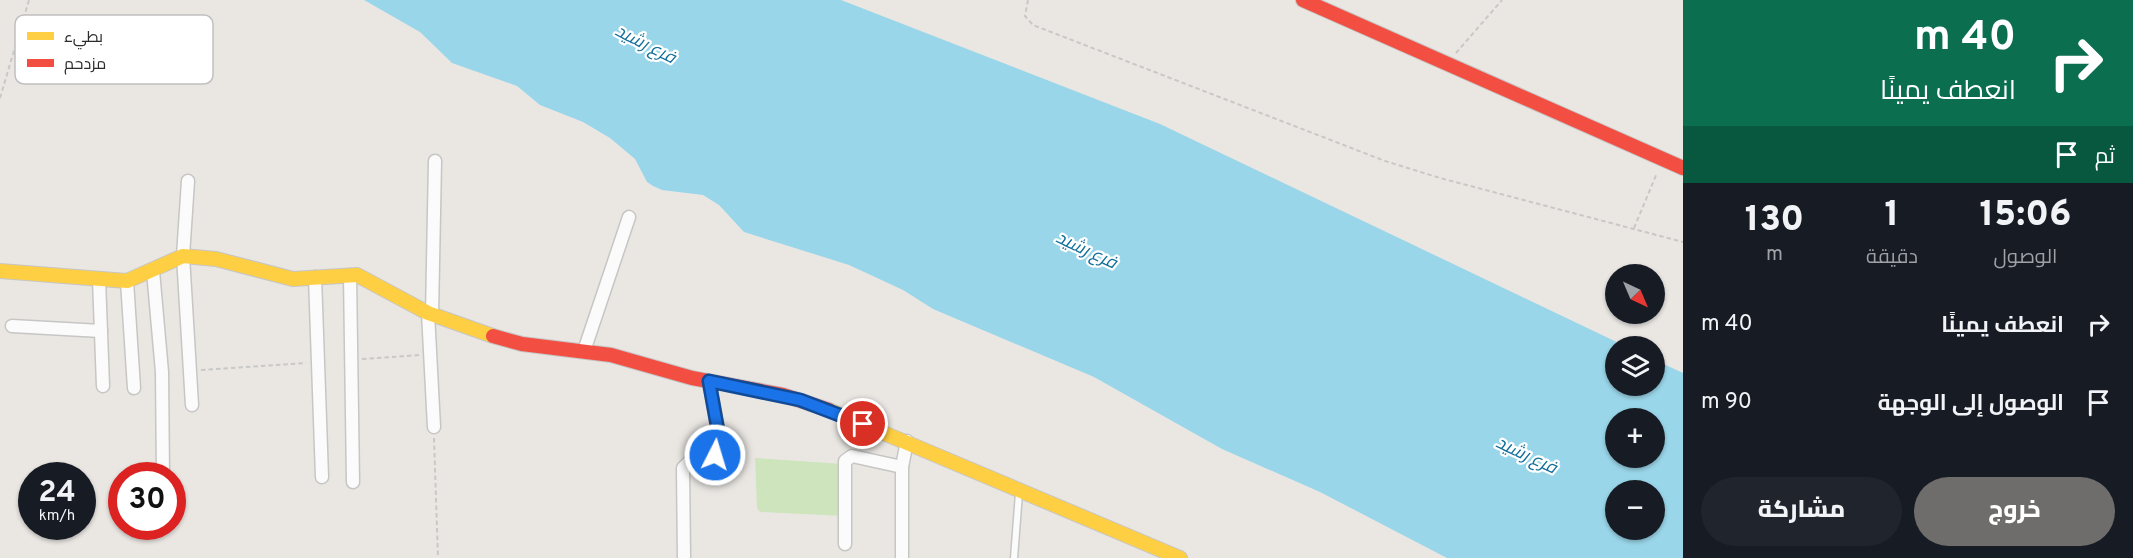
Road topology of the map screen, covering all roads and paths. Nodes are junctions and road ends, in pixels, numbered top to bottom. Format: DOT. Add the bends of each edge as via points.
graph roads {
  1 [pos="29,0"];
  2 [pos="1028,0"];
  3 [pos="1303,0"];
  4 [pos="1502,0"];
  5 [pos="25,15"];
  6 [pos="15,47"];
  7 [pos="1446,64"];
  8 [pos="0,98"];
  9 [pos="1662,159"];
  10 [pos="435,161"];
  11 [pos="1683,168"];
  12 [pos="188,181"];
  13 [pos="629,217"];
  14 [pos="1634,228"];
  15 [pos="1683,242"];
  16 [pos="183,256"];
  17 [pos="0,271"];
  18 [pos="153,271"];
  19 [pos="350,275"];
  20 [pos="315,276"];
  21 [pos="99,279"];
  22 [pos="127,281"];
  23 [pos="430,314"];
  24 [pos="12,326"];
  25 [pos="101,331"];
  26 [pos="584,351"];
  27 [pos="431,354"];
  28 [pos="350,360"];
  29 [pos="319,362"];
  30 [pos="191,370"];
  31 [pos="709,381"];
  32 [pos="103,386"];
  33 [pos="134,388"];
  34 [pos="192,405"];
  35 [pos="434,427"];
  36 [pos="907,441"];
  37 [pos="163,462"];
  38 [pos="902,467"];
  39 [pos="322,477"];
  40 [pos="353,482"];
  41 [pos="1019,488"];
  42 [pos="845,544"];
  43 [pos="438,558"];
  44 [pos="684,558"];
  45 [pos="902,558"];
  46 [pos="1014,558"];
  47 [pos="1180,558"];
  1 -- 5 [label="path"];
  2 -- 14 [label="path" via="1025,16 1033,25 1375,157 1440,178"];
  3 -- 7 [label="street"];
  4 -- 7 [label="path"];
  6 -- 8 [label="path"];
  7 -- 9 [label="street"];
  9 -- 11 [label="street"];
  9 -- 14 [label="path"];
  10 -- 23 [label="street"];
  12 -- 16 [label="street"];
  13 -- 26 [label="street"];
  14 -- 15 [label="path"];
  16 -- 18 [label="street"];
  16 -- 20 [label="street" via="216,260 282,278"];
  16 -- 30 [label="street"];
  17 -- 21 [label="street"];
  18 -- 22 [label="street"];
  18 -- 37 [label="street" via="162,372"];
  19 -- 20 [label="street"];
  19 -- 23 [label="street" via="366,278"];
  19 -- 28 [label="street"];
  20 -- 29 [label="street"];
  21 -- 22 [label="street"];
  21 -- 25 [label="street"];
  22 -- 33 [label="street"];
  23 -- 26 [label="street" via="522,344"];
  23 -- 27 [label="street"];
  24 -- 25 [label="street"];
  25 -- 32 [label="street"];
  26 -- 31 [label="street"];
  27 -- 28 [label="path"];
  27 -- 35 [label="street"];
  28 -- 40 [label="street"];
  29 -- 30 [label="path"];
  29 -- 39 [label="street"];
  30 -- 34 [label="street"];
  31 -- 36 [label="street" via="800,400"];
  31 -- 44 [label="street" via="721,447 715,455 689,462 683,468"];
  35 -- 43 [label="path"];
  36 -- 38 [label="street"];
  36 -- 41 [label="street"];
  38 -- 42 [label="street" via="852,456 844,461"];
  38 -- 45 [label="street"];
  41 -- 46 [label="lane"];
  41 -- 47 [label="street"];
}
